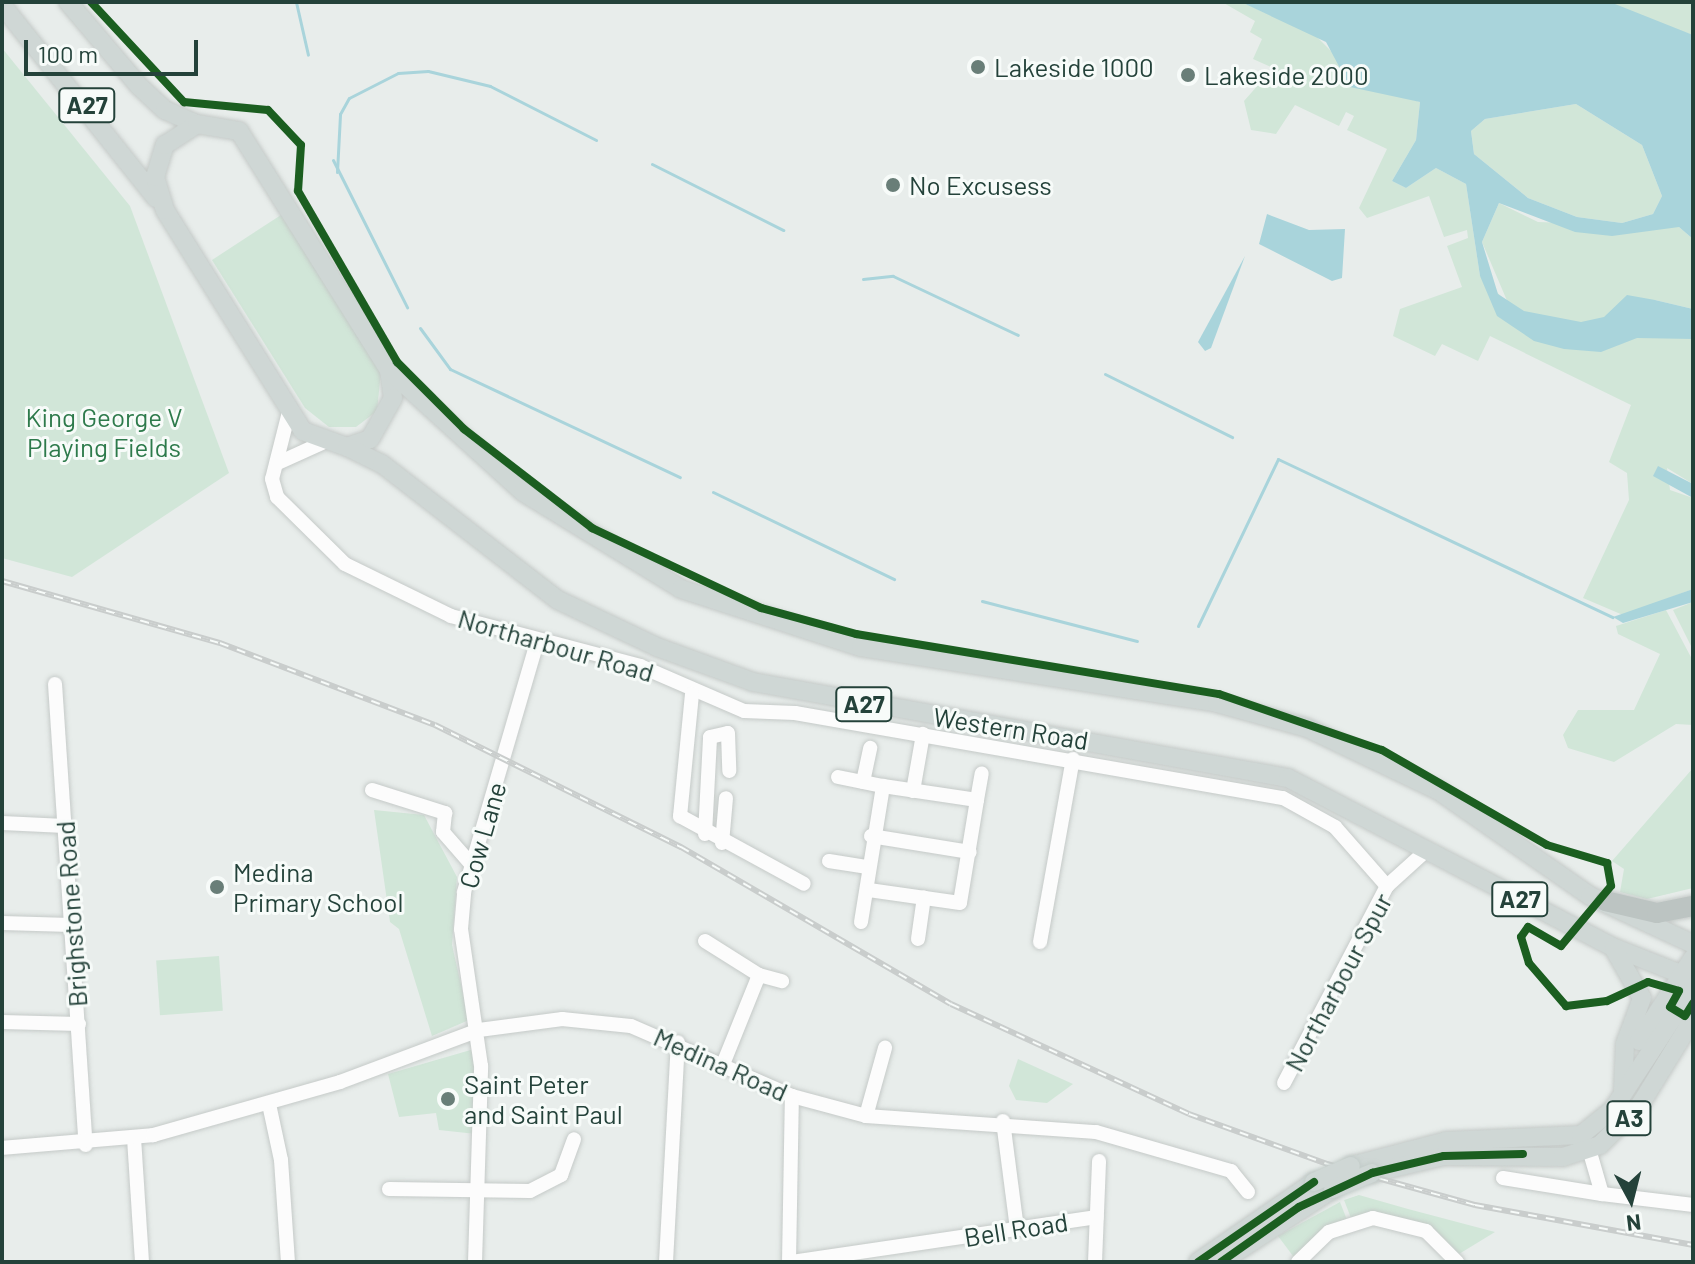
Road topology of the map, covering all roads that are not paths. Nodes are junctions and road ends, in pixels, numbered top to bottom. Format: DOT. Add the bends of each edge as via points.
graph roads {
  1 [pos="68,2"];
  2 [pos="2,5"];
  3 [pos="197,124"];
  4 [pos="165,210"];
  5 [pos="389,370"];
  6 [pos="289,412"];
  7 [pos="322,443"];
  8 [pos="347,447"];
  9 [pos="278,464"];
  10 [pos="537,643"];
  11 [pos="55,684"];
  12 [pos="692,694"];
  13 [pos="923,734"];
  14 [pos="870,748"];
  15 [pos="1073,759"];
  16 [pos="729,771"];
  17 [pos="982,773"];
  18 [pos="838,777"];
  19 [pos="863,782"];
  20 [pos="883,786"];
  21 [pos="372,790"];
  22 [pos="913,791"];
  23 [pos="726,798"];
  24 [pos="977,800"];
  25 [pos="2,823"];
  26 [pos="65,826"];
  27 [pos="705,834"];
  28 [pos="871,836"];
  29 [pos="722,843"];
  30 [pos="1428,849"];
  31 [pos="970,852"];
  32 [pos="829,861"];
  33 [pos="471,864"];
  34 [pos="865,867"];
  35 [pos="804,884"];
  36 [pos="1387,886"];
  37 [pos="869,890"];
  38 [pos="924,897"];
  39 [pos="1598,898"];
  40 [pos="1693,906"];
  41 [pos="861,922"];
  42 [pos="2,923"];
  43 [pos="71,925"];
  44 [pos="918,939"];
  45 [pos="705,941"];
  46 [pos="1040,942"];
  47 [pos="1613,947"];
  48 [pos="1688,964"];
  49 [pos="759,975"];
  50 [pos="782,981"];
  51 [pos="1693,1019"];
  52 [pos="2,1022"];
  53 [pos="79,1024"];
  54 [pos="479,1030"];
  55 [pos="1686,1038"];
  56 [pos="678,1042"];
  57 [pos="885,1048"];
  58 [pos="723,1064"];
  59 [pos="1627,1064"];
  60 [pos="1284,1083"];
  61 [pos="1623,1090"];
  62 [pos="792,1096"];
  63 [pos="269,1104"];
  64 [pos="866,1116"];
  65 [pos="1003,1121"];
  66 [pos="134,1138"];
  67 [pos="574,1139"];
  68 [pos="86,1145"];
  69 [pos="2,1148"];
  70 [pos="1589,1149"];
  71 [pos="1099,1161"];
  72 [pos="1503,1178"];
  73 [pos="476,1188"];
  74 [pos="389,1189"];
  75 [pos="1248,1192"];
  76 [pos="1602,1194"];
  77 [pos="1693,1205"];
  78 [pos="1097,1217"];
  79 [pos="1017,1229"];
  80 [pos="142,1262"];
  81 [pos="288,1262"];
  82 [pos="475,1262"];
  83 [pos="666,1262"];
  84 [pos="790,1262"];
  85 [pos="1095,1262"];
  86 [pos="1198,1262"];
  87 [pos="1221,1262"];
  88 [pos="1298,1262"];
  89 [pos="1457,1262"];
  1 -- 3 [label="main road, A27" via="139,86 165,110"];
  2 -- 4 [label="main road, A27"];
  3 -- 4 [label="main road" via="158,156 155,177"];
  3 -- 5 [label="main road" via="226,124 252,145"];
  4 -- 6 [label="main road"];
  5 -- 8 [label="main road" via="387,420 370,439"];
  5 -- 39 [label="main road, A27" via="523,492 681,589 861,647 1217,703 1307,728 1439,791"];
  6 -- 7 [label="main road"];
  6 -- 9 [label="street, Northarbour Road"];
  7 -- 8 [label="main road, Western Road"];
  7 -- 9 [label="street" via="291,451"];
  8 -- 30 [label="main road, Western Road / A27" via="382,464 558,600 657,647 768,685 1288,778"];
  9 -- 10 [label="street, Northarbour Road" via="272,479 277,497 345,564 451,616"];
  10 -- 12 [label="street, Northarbour Road" via="640,666"];
  10 -- 33 [label="street, Cow Lane"];
  11 -- 26 [label="street, Brighstone Road"];
  12 -- 13 [label="street, Northarbour Road" via="744,711"];
  12 -- 27 [label="street" via="680,816"];
  13 -- 15 [label="street, Northarbour Road"];
  13 -- 22 [label="street"];
  14 -- 19 [label="street"];
  15 -- 36 [label="street, Northarbour Road" via="1283,798 1335,827"];
  15 -- 46 [label="street"];
  16 -- 27 [label="street" via="728,733 710,737"];
  17 -- 24 [label="street"];
  18 -- 19 [label="street"];
  19 -- 20 [label="street"];
  20 -- 22 [label="street"];
  20 -- 28 [label="street"];
  21 -- 33 [label="street" via="445,813 443,832"];
  22 -- 24 [label="street"];
  23 -- 29 [label="street"];
  24 -- 31 [label="street"];
  25 -- 26 [label="street"];
  26 -- 43 [label="street, Brighstone Road"];
  27 -- 29 [label="street"];
  28 -- 31 [label="street"];
  28 -- 34 [label="street"];
  29 -- 35 [label="street"];
  30 -- 36 [label="street, Northarbour Spur"];
  30 -- 47 [label="main road, Western Road / A27"];
  31 -- 38 [label="street" via="960,903"];
  32 -- 34 [label="street"];
  33 -- 54 [label="street, Cow Lane" via="461,929"];
  34 -- 37 [label="street"];
  36 -- 60 [label="street, Northarbour Spur"];
  37 -- 38 [label="street"];
  37 -- 41 [label="street"];
  38 -- 44 [label="street"];
  39 -- 40 [label="highway" via="1657,913"];
  39 -- 48 [label="main road, A27"];
  42 -- 43 [label="street"];
  43 -- 53 [label="street, Brighstone Road"];
  45 -- 49 [label="street"];
  47 -- 48 [label="main road, Western Road / A27"];
  47 -- 59 [label="main road" via="1641,992 1625,1044"];
  48 -- 59 [label="main road, A3"];
  48 -- 61 [label="main road, A3"];
  49 -- 50 [label="street"];
  49 -- 58 [label="street"];
  51 -- 55 [label="main road, A3"];
  52 -- 53 [label="street"];
  53 -- 68 [label="street, Brighstone Road"];
  54 -- 56 [label="street, Medina Road" via="562,1019 631,1026"];
  54 -- 63 [label="street, Medina Road"];
  54 -- 73 [label="street, Cow Lane"];
  55 -- 70 [label="main road, A3" via="1640,1105"];
  56 -- 58 [label="street, Medina Road"];
  56 -- 83 [label="street"];
  57 -- 64 [label="street"];
  58 -- 62 [label="street, Medina Road"];
  59 -- 61 [label="main road"];
  61 -- 86 [label="main road, A3, bridge" via="1581,1135 1446,1141 1351,1166 1314,1182"];
  62 -- 64 [label="street, Medina Road"];
  62 -- 84 [label="street"];
  63 -- 66 [label="street, Medina Road"];
  63 -- 81 [label="street" via="281,1160"];
  64 -- 65 [label="street, Medina Road"];
  65 -- 75 [label="street, Medina Road" via="1096,1132 1231,1171"];
  65 -- 79 [label="street"];
  66 -- 68 [label="street, Medina Road"];
  66 -- 80 [label="street"];
  67 -- 73 [label="street" via="561,1175 547,1186"];
  68 -- 69 [label="street, Medina Road"];
  70 -- 76 [label="street"];
  70 -- 87 [label="main road, A3, bridge" via="1563,1157 1444,1156 1372,1173 1333,1189"];
  71 -- 78 [label="street"];
  72 -- 76 [label="street"];
  73 -- 74 [label="street"];
  73 -- 82 [label="street, Cow Lane"];
  76 -- 77 [label="street"];
  78 -- 79 [label="street, Bell Road"];
  78 -- 85 [label="street"];
  79 -- 84 [label="street, Bell Road"];
  88 -- 89 [label="street" via="1329,1232 1373,1218 1426,1231"];
}
